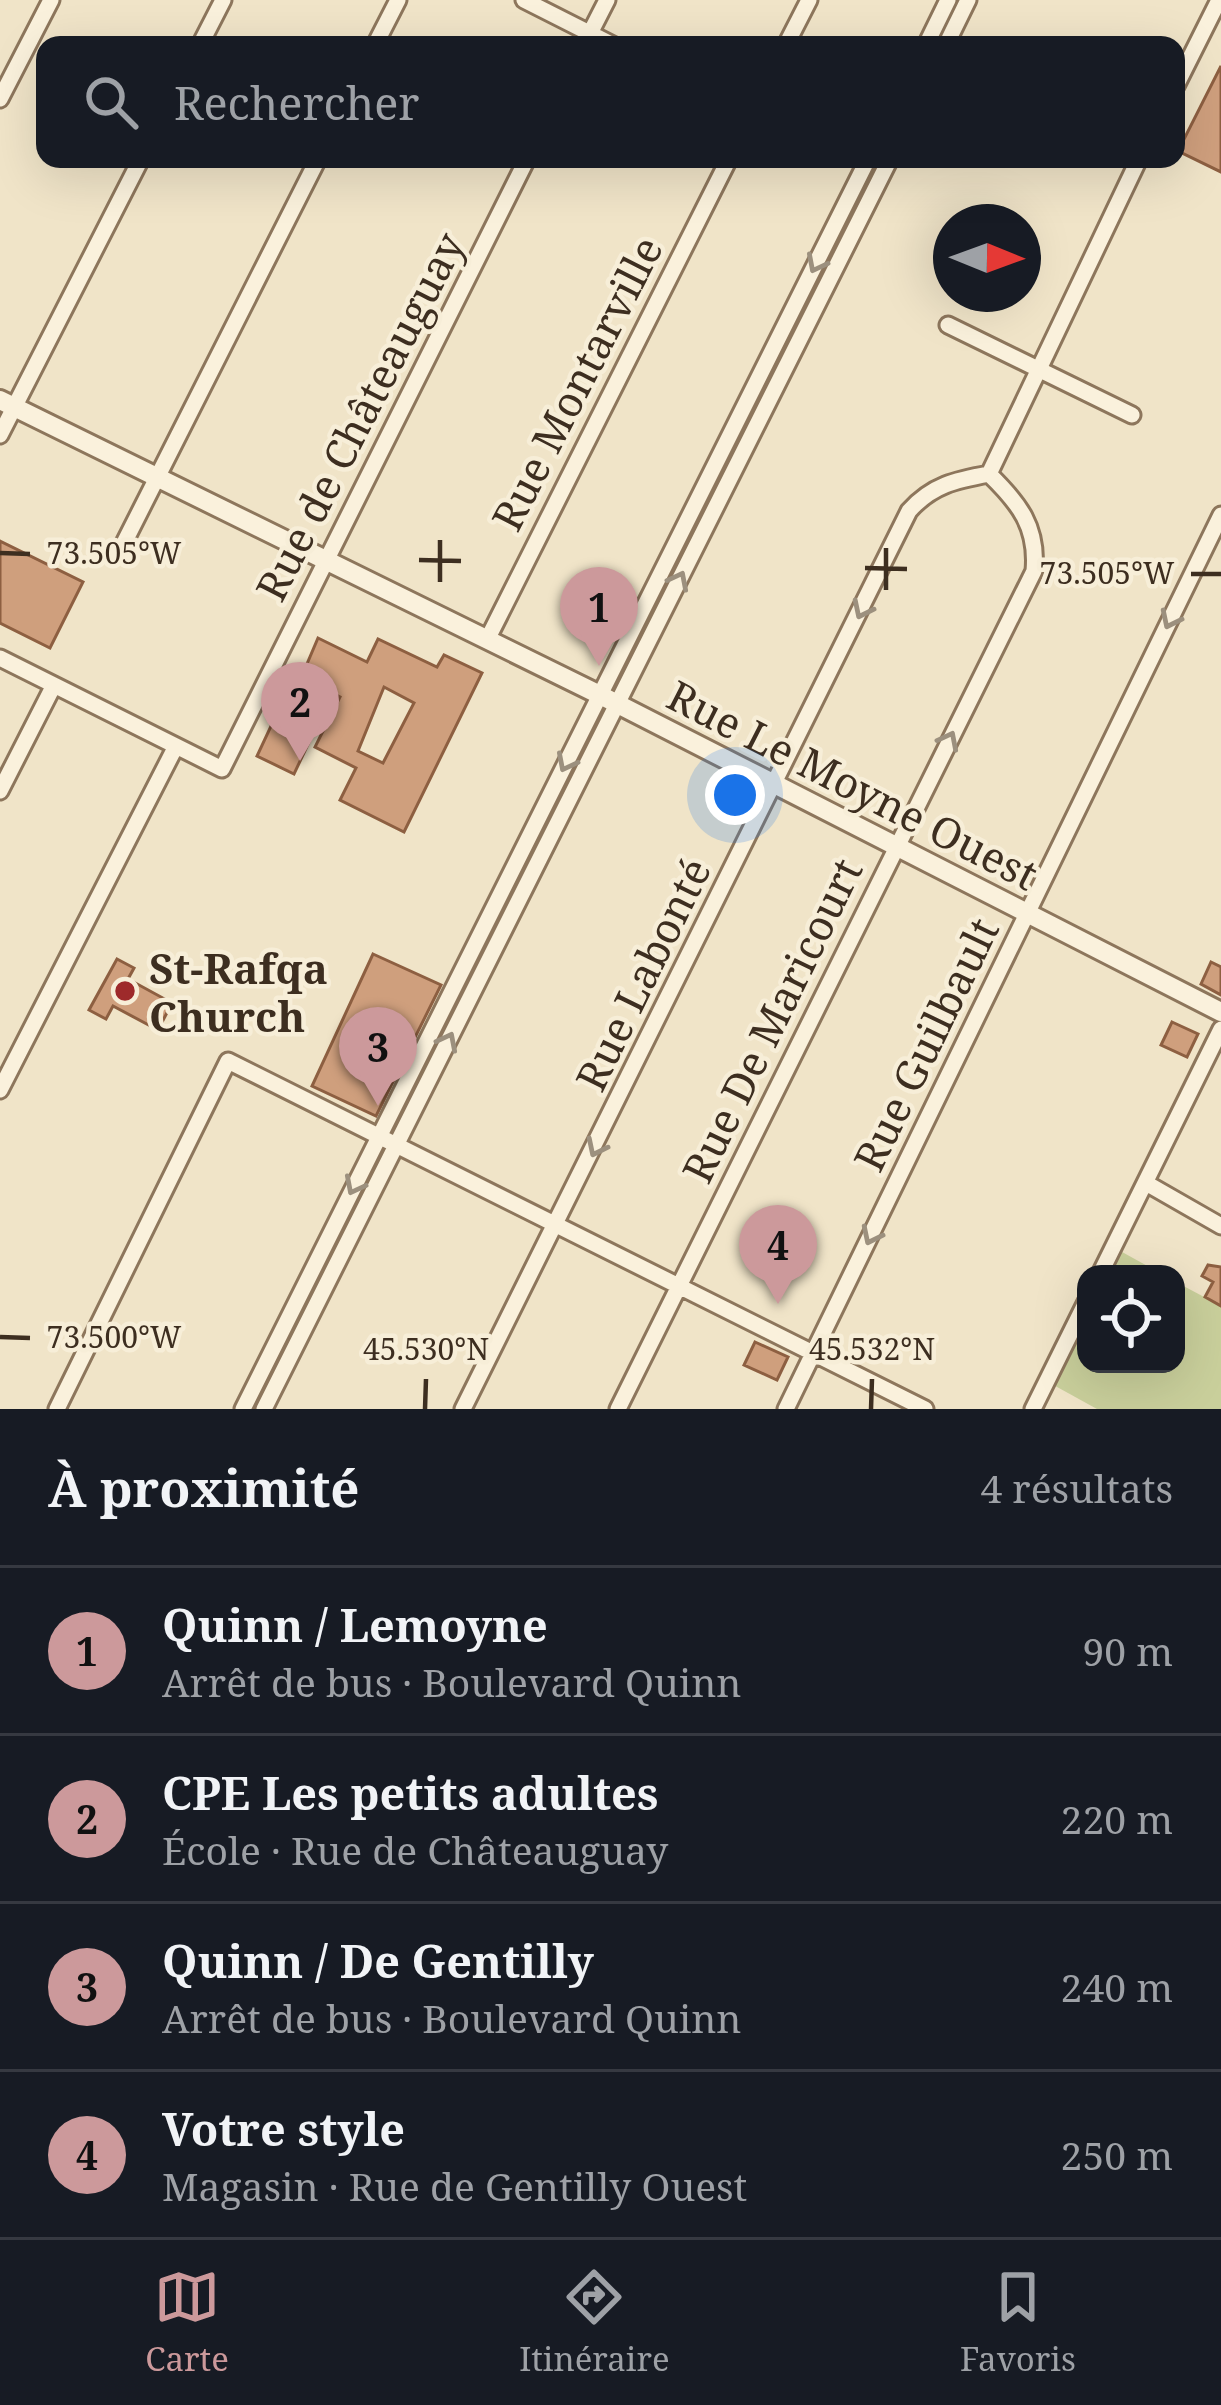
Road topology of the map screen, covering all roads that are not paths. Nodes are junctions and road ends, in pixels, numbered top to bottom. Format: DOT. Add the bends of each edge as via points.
graph roads {
  1 [pos="51,0"];
  2 [pos="223,0"];
  3 [pos="398,0"];
  4 [pos="524,0"];
  5 [pos="607,0"];
  6 [pos="808,0"];
  7 [pos="948,0"];
  8 [pos="968,0"];
  9 [pos="1219,0"];
  10 [pos="205,36"];
  11 [pos="380,36"];
  12 [pos="582,36"];
  13 [pos="589,36"];
  14 [pos="790,36"];
  15 [pos="930,36"];
  16 [pos="950,36"];
  17 [pos="1185,68"];
  18 [pos="0,99"];
  19 [pos="136,168"];
  20 [pos="313,168"];
  21 [pos="522,168"];
  22 [pos="724,168"];
  23 [pos="864,168"];
  24 [pos="885,168"];
  25 [pos="1135,168"];
  26 [pos="947,325"];
  27 [pos="1038,369"];
  28 [pos="7,404"];
  29 [pos="1132,416"];
  30 [pos="739,418"];
  31 [pos="756,426"];
  32 [pos="0,435"];
  33 [pos="989,473"];
  34 [pos="158,476"];
  35 [pos="1221,515"];
  36 [pos="121,549"];
  37 [pos="327,559"];
  38 [pos="487,640"];
  39 [pos="0,658"];
  40 [pos="54,685"];
  41 [pos="609,700"];
  42 [pos="176,746"];
  43 [pos="776,786"];
  44 [pos="0,791"];
  45 [pos="896,846"];
  46 [pos="1029,913"];
  47 [pos="1221,1012"];
  48 [pos="1221,1029"];
  49 [pos="0,1090"];
  50 [pos="379,1137"];
  51 [pos="396,1145"];
  52 [pos="1146,1184"];
  53 [pos="557,1225"];
  54 [pos="1221,1226"];
  55 [pos="1105,1265"];
  56 [pos="682,1285"];
  57 [pos="1077,1320"];
  58 [pos="815,1351"];
  59 [pos="57,1409"];
  60 [pos="243,1409"];
  61 [pos="265,1409"];
  62 [pos="463,1409"];
  63 [pos="617,1409"];
  64 [pos="787,1409"];
  65 [pos="925,1409"];
  66 [pos="1033,1409"];
  1 -- 18 [label="street"];
  2 -- 10 [label="street"];
  3 -- 11 [label="street"];
  4 -- 12 [label="street"];
  5 -- 13 [label="street"];
  6 -- 14 [label="street"];
  7 -- 15 [label="street"];
  8 -- 16 [label="street"];
  9 -- 17 [label="street"];
  19 -- 28 [label="street"];
  20 -- 34 [label="street"];
  21 -- 37 [label="street, Rue de Châteauguay"];
  22 -- 38 [label="street, Rue Montarville"];
  23 -- 30 [label="street, one-way"];
  24 -- 31 [label="street"];
  25 -- 27 [label="street"];
  26 -- 27 [label="street"];
  27 -- 29 [label="street"];
  27 -- 33 [label="street"];
  28 -- 32 [label="street"];
  28 -- 34 [label="street, Rue Le Moyne Ouest"];
  30 -- 31 [label="street"];
  30 -- 41 [label="street"];
  41 -- 31 [label="street, one-way"];
  33 -- 43 [label="street, Rue Labonté, one-way" via="950,481 910,512"];
  45 -- 33 [label="street, Rue De Maricourt, one-way" via="1034,571 1028,520"];
  34 -- 36 [label="street"];
  34 -- 37 [label="street, Rue Le Moyne Ouest"];
  35 -- 46 [label="street, Rue Guilbault, one-way"];
  37 -- 38 [label="street, Rue Le Moyne Ouest"];
  37 -- 42 [label="street, Rue de Châteauguay" via="222,770"];
  38 -- 41 [label="street, Rue Le Moyne Ouest"];
  39 -- 40 [label="street"];
  40 -- 42 [label="street"];
  40 -- 44 [label="street"];
  41 -- 43 [label="street, Rue Le Moyne Ouest"];
  41 -- 50 [label="street, one-way"];
  51 -- 41 [label="street, one-way"];
  42 -- 49 [label="street"];
  43 -- 45 [label="street, Rue Le Moyne Ouest"];
  43 -- 53 [label="street, Rue Labonté, one-way"];
  45 -- 46 [label="street, Rue Le Moyne Ouest"];
  45 -- 56 [label="street, Rue De Maricourt"];
  46 -- 47 [label="street, Rue Le Moyne Ouest"];
  46 -- 58 [label="street, Rue Guilbault, one-way"];
  48 -- 52 [label="street"];
  50 -- 51 [label="street"];
  50 -- 59 [label="street" via="228,1061"];
  50 -- 60 [label="street, one-way"];
  51 -- 53 [label="street"];
  51 -- 61 [label="street"];
  52 -- 54 [label="street"];
  52 -- 55 [label="street"];
  53 -- 56 [label="street"];
  53 -- 62 [label="street, Rue Labonté"];
  56 -- 58 [label="street"];
  56 -- 63 [label="street, Rue De Maricourt"];
  57 -- 66 [label="street"];
  58 -- 64 [label="street, Rue Guilbault"];
  58 -- 65 [label="street"];
}
